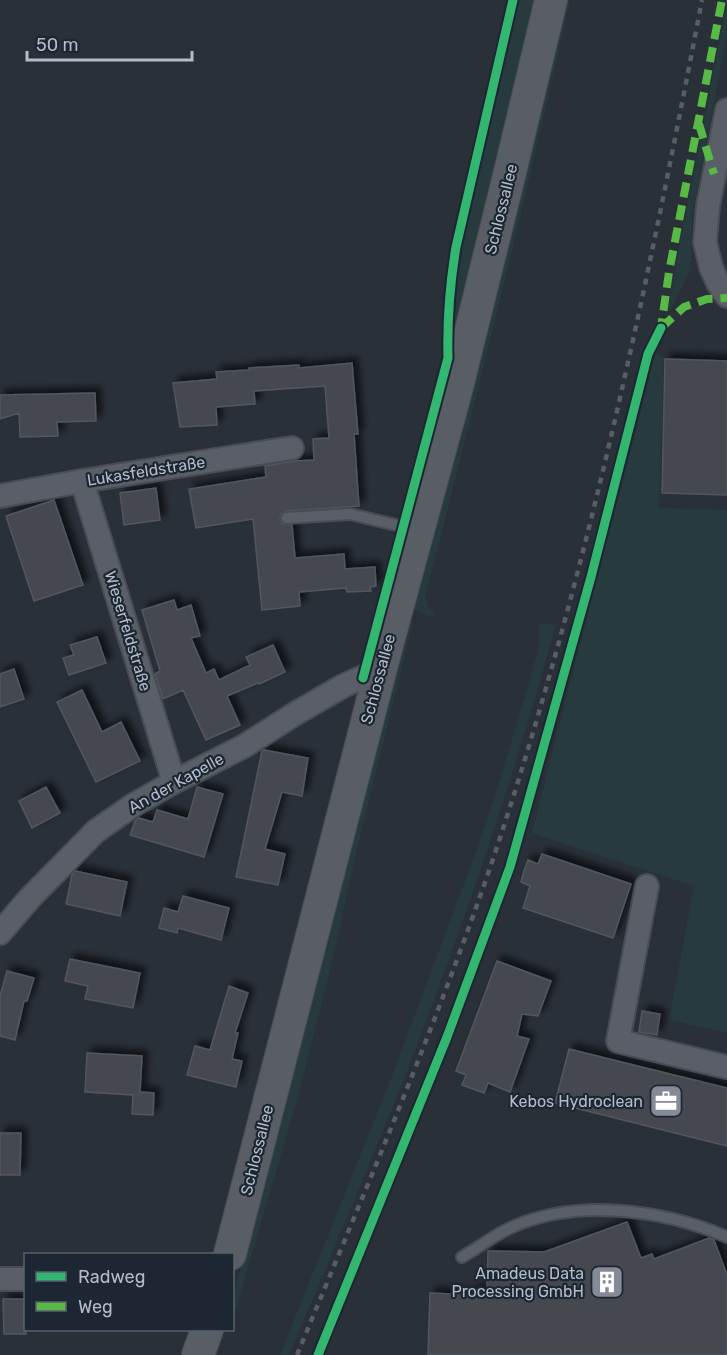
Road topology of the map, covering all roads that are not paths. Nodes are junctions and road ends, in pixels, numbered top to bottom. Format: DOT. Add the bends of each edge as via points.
graph roads {
  1 [pos="551,0"];
  2 [pos="727,110"];
  3 [pos="727,296"];
  4 [pos="292,448"];
  5 [pos="82,481"];
  6 [pos="0,496"];
  7 [pos="287,518"];
  8 [pos="418,530"];
  9 [pos="381,669"];
  10 [pos="174,782"];
  11 [pos="647,886"];
  12 [pos="0,933"];
  13 [pos="727,1067"];
  14 [pos="727,1237"];
  15 [pos="230,1253"];
  16 [pos="462,1257"];
  17 [pos="0,1279"];
  18 [pos="24,1279"];
  19 [pos="206,1331"];
  20 [pos="198,1355"];
  1 -- 8 [label="main road, Schlossallee" via="457,387"];
  2 -- 3 [label="street" via="705,242 711,267"];
  4 -- 5 [label="street, Lukasfeldstraße"];
  5 -- 6 [label="street, Lukasfeldstraße"];
  5 -- 10 [label="street, Wieserfeldstraße"];
  7 -- 8 [label="lane" via="350,514"];
  8 -- 9 [label="main road, Schlossallee"];
  9 -- 10 [label="street, An der Kapelle"];
  9 -- 15 [label="main road, Schlossallee"];
  10 -- 12 [label="street, An der Kapelle" via="96,831"];
  11 -- 13 [label="street" via="618,1041"];
  14 -- 16 [label="lane" via="648,1213 566,1212 508,1229"];
  17 -- 18 [label="street"];
  19 -- 20 [label="main road"];
}
